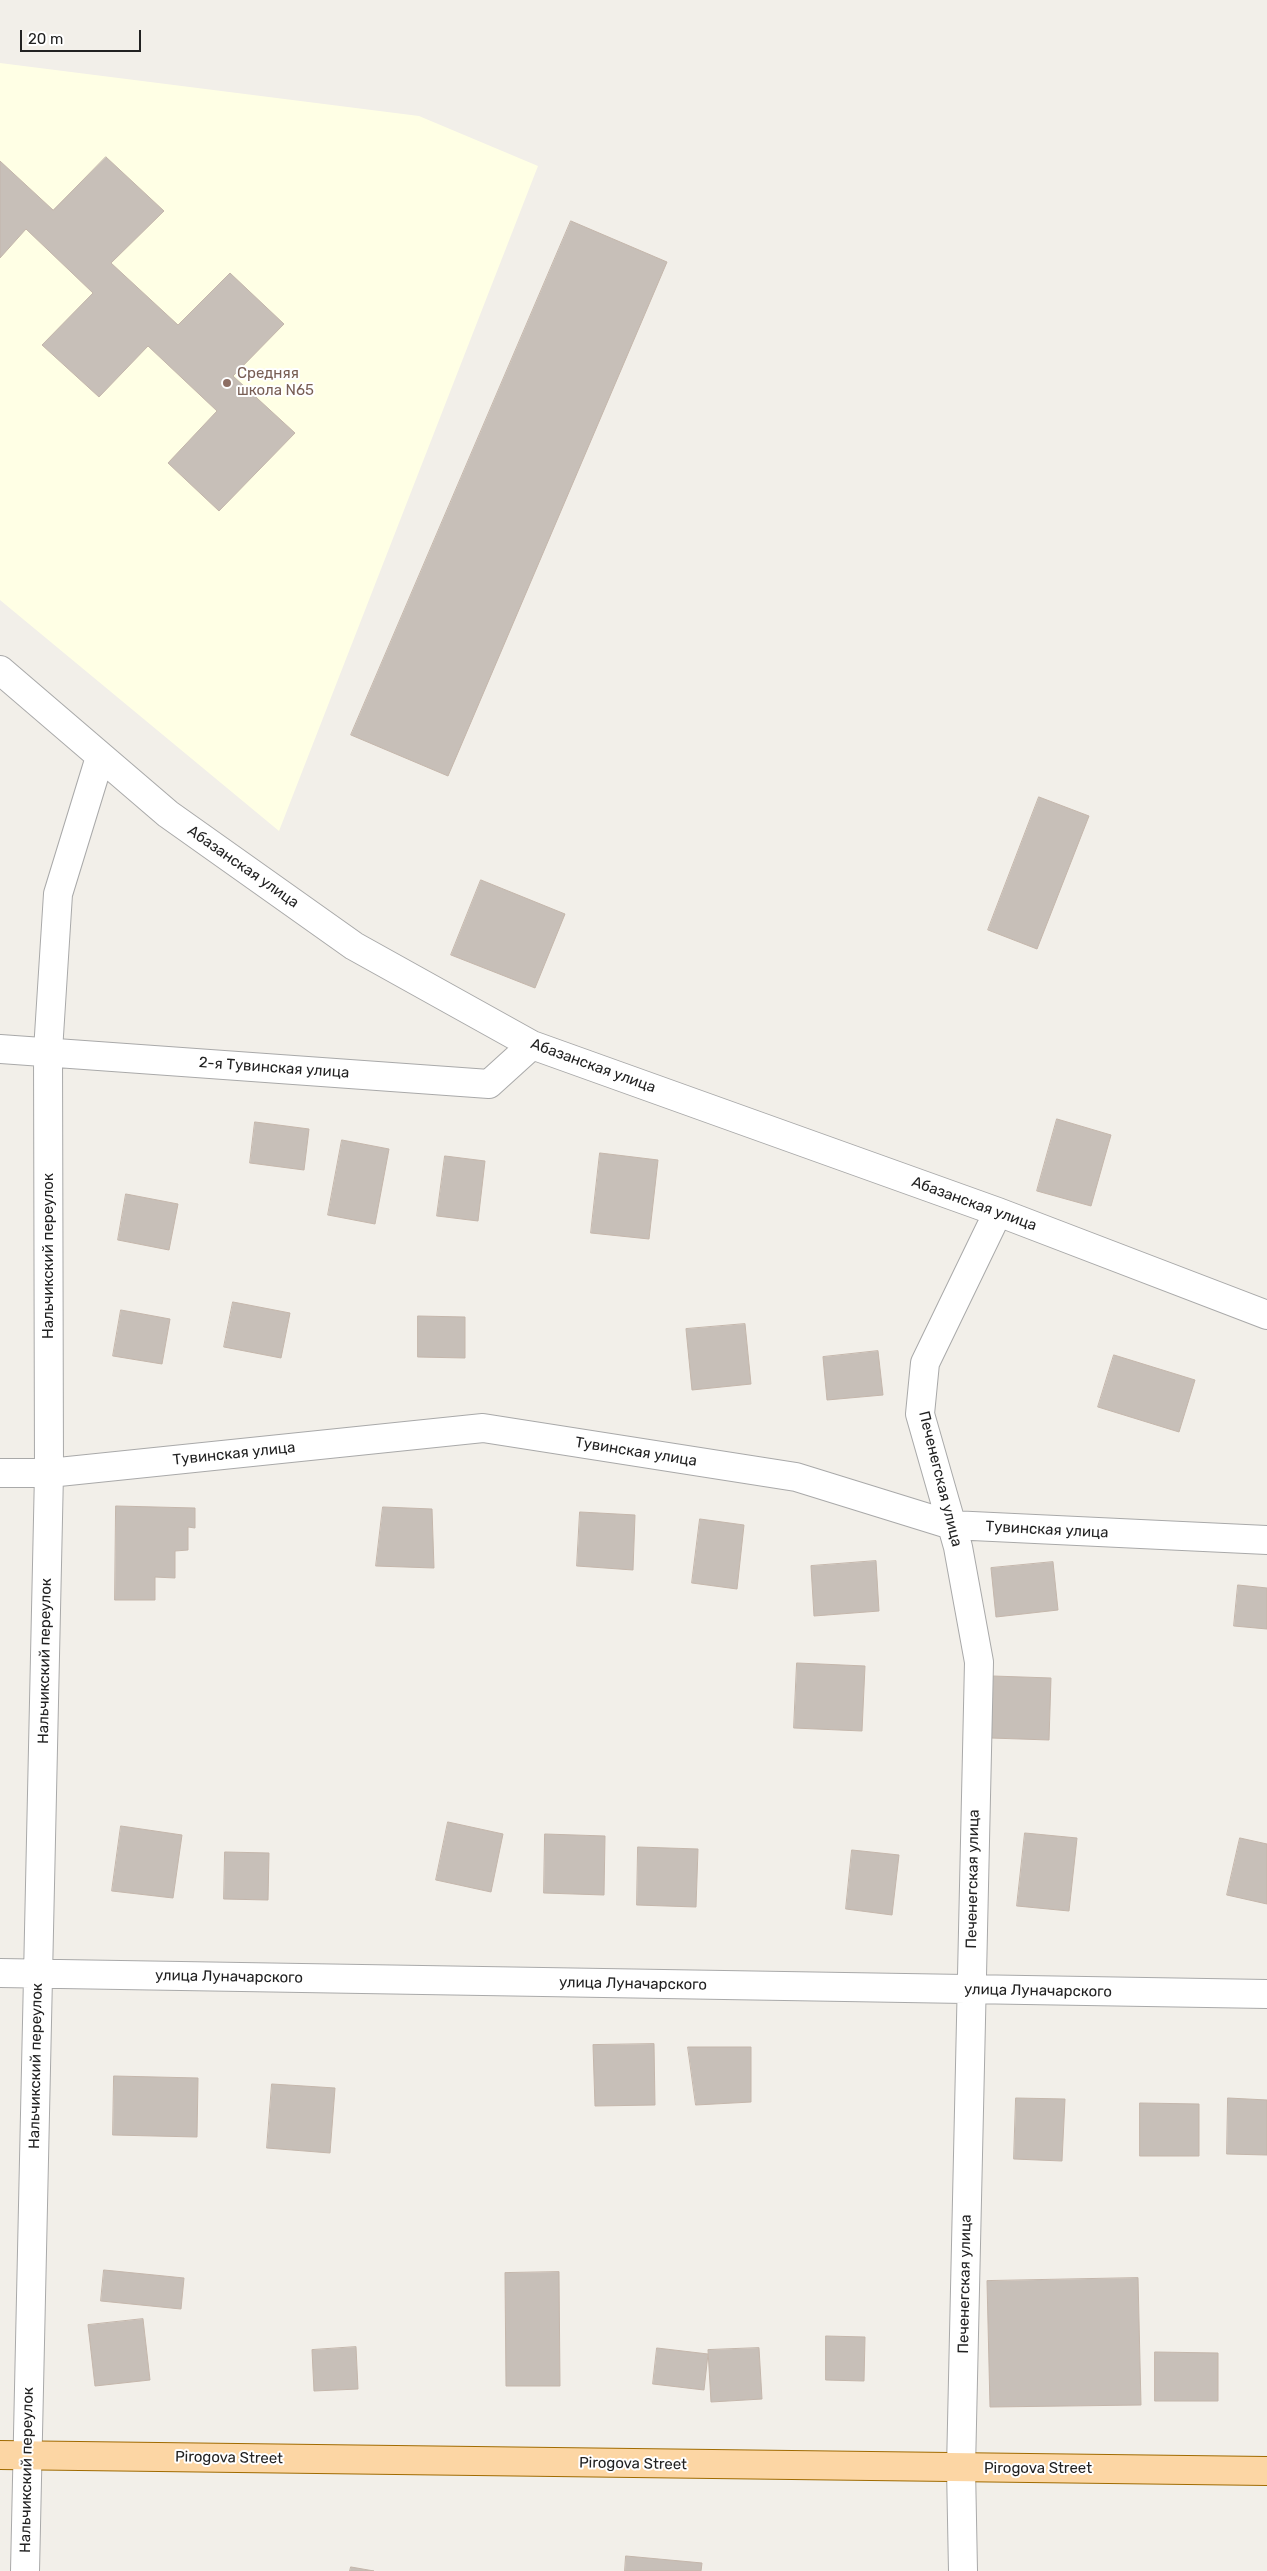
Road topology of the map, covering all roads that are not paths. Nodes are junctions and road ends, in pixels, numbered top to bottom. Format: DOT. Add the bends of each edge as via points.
graph roads {
  1 [pos="0,670"];
  2 [pos="100,757"];
  3 [pos="532,1045"];
  4 [pos="0,1049"];
  5 [pos="48,1050"];
  6 [pos="998,1212"];
  7 [pos="1267,1315"];
  8 [pos="0,1473"];
  9 [pos="49,1473"];
  10 [pos="951,1525"];
  11 [pos="1267,1540"];
  12 [pos="0,1973"];
  13 [pos="38,1974"];
  14 [pos="971,1990"];
  15 [pos="1267,1994"];
  16 [pos="13,2455"];
  17 [pos="961,2468"];
  18 [pos="1267,2471"];
  19 [pos="25,2571"];
  20 [pos="963,2571"];
  1 -- 2 [label="street, Абазанская улица"];
  2 -- 3 [label="street, Абазанская улица" via="168,814 354,946"];
  2 -- 5 [label="street, Нальчикский переулок" via="58,894"];
  3 -- 5 [label="street, 2-я Тувинская улица" via="489,1084"];
  3 -- 6 [label="street, Абазанская улица"];
  4 -- 5 [label="street, 2-я Тувинская улица"];
  5 -- 9 [label="street, Нальчикский переулок"];
  6 -- 7 [label="street, Абазанская улица"];
  6 -- 10 [label="street, Печенегская улица" via="925,1363 920,1414"];
  8 -- 9 [label="street, Тувинская улица"];
  9 -- 10 [label="street, Тувинская улица" via="483,1428 796,1477"];
  9 -- 13 [label="street, Нальчикский переулок"];
  10 -- 11 [label="street, Тувинская улица"];
  10 -- 14 [label="street, Печенегская улица" via="958,1547 978,1662"];
  12 -- 13 [label="street, улица Луначарского"];
  13 -- 14 [label="street, улица Луначарского"];
  13 -- 16 [label="street, Нальчикский переулок"];
  14 -- 15 [label="street, улица Луначарского"];
  14 -- 17 [label="street, Печенегская улица"];
  16 -- 17 [label="main road, Pirogova Street"];
  16 -- 19 [label="street, Нальчикский переулок"];
  17 -- 18 [label="main road, Pirogova Street"];
  17 -- 20 [label="street, Печенегская улица"];
}
